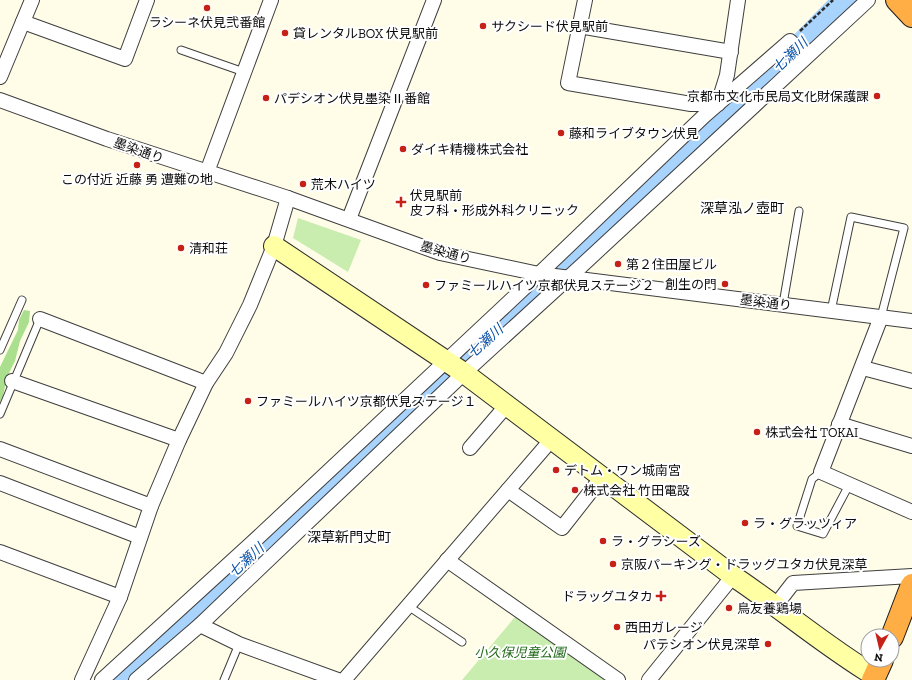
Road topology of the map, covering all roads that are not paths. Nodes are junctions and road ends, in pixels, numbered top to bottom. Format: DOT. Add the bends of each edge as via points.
graph roads {
  1 [pos="32,0"];
  2 [pos="147,0"];
  3 [pos="271,0"];
  4 [pos="434,0"];
  5 [pos="585,0"];
  6 [pos="738,0"];
  7 [pos="868,0"];
  8 [pos="896,0"];
  9 [pos="912,16"];
  10 [pos="23,22"];
  11 [pos="579,26"];
  12 [pos="798,48"];
  13 [pos="182,50"];
  14 [pos="731,52"];
  15 [pos="244,72"];
  16 [pos="0,77"];
  17 [pos="0,100"];
  18 [pos="718,104"];
  19 [pos="207,172"];
  20 [pos="288,198"];
  21 [pos="799,211"];
  22 [pos="349,219"];
  23 [pos="274,246"];
  24 [pos="542,274"];
  25 [pos="567,277"];
  26 [pos="22,300"];
  27 [pos="783,304"];
  28 [pos="831,310"];
  29 [pos="881,317"];
  30 [pos="40,319"];
  31 [pos="912,321"];
  32 [pos="0,350"];
  33 [pos="455,366"];
  34 [pos="863,368"];
  35 [pos="912,381"];
  36 [pos="12,382"];
  37 [pos="206,382"];
  38 [pos="507,405"];
  39 [pos="0,414"];
  40 [pos="839,424"];
  41 [pos="179,440"];
  42 [pos="552,440"];
  43 [pos="912,446"];
  44 [pos="470,448"];
  45 [pos="0,449"];
  46 [pos="821,472"];
  47 [pos="602,477"];
  48 [pos="0,483"];
  49 [pos="849,485"];
  50 [pos="508,490"];
  51 [pos="151,506"];
  52 [pos="912,512"];
  53 [pos="140,536"];
  54 [pos="0,552"];
  55 [pos="447,560"];
  56 [pos="733,576"];
  57 [pos="912,576"];
  58 [pos="912,585"];
  59 [pos="120,598"];
  60 [pos="776,605"];
  61 [pos="408,606"];
  62 [pos="200,625"];
  63 [pos="895,628"];
  64 [pos="462,642"];
  65 [pos="240,644"];
  66 [pos="877,672"];
  67 [pos="82,680"];
  68 [pos="102,680"];
  69 [pos="136,680"];
  70 [pos="224,680"];
  71 [pos="338,680"];
  72 [pos="344,680"];
  73 [pos="618,680"];
  74 [pos="649,680"];
  1 -- 10 [label="street"];
  2 -- 10 [label="street" via="125,59"];
  3 -- 15 [label="street"];
  4 -- 22 [label="street"];
  5 -- 11 [label="street"];
  6 -- 14 [label="street"];
  7 -- 12 [label="street"];
  8 -- 9 [label="highway"];
  10 -- 16 [label="street"];
  11 -- 14 [label="street"];
  11 -- 18 [label="street" via="568,83 690,104"];
  12 -- 18 [label="street"];
  12 -- 25 [label="street"];
  13 -- 15 [label="lane"];
  14 -- 18 [label="street"];
  15 -- 19 [label="street"];
  17 -- 19 [label="street, 墨染通り"];
  18 -- 24 [label="street"];
  19 -- 20 [label="street, 墨染通り"];
  20 -- 22 [label="street, 墨染通り"];
  20 -- 23 [label="street"];
  21 -- 27 [label="lane"];
  22 -- 24 [label="street, 墨染通り" via="440,253"];
  23 -- 33 [label="street"];
  23 -- 37 [label="street" via="226,353"];
  24 -- 25 [label="street, 墨染通り"];
  24 -- 33 [label="street"];
  25 -- 27 [label="street, 墨染通り"];
  25 -- 33 [label="street"];
  26 -- 32 [label="lane"];
  27 -- 28 [label="street, 墨染通り"];
  28 -- 29 [label="street, 墨染通り"];
  28 -- 29 [label="lane" via="851,216 904,228"];
  29 -- 31 [label="street, 墨染通り"];
  29 -- 34 [label="street"];
  30 -- 36 [label="lane"];
  30 -- 37 [label="street"];
  33 -- 38 [label="street"];
  33 -- 62 [label="street"];
  33 -- 68 [label="street" via="252,543"];
  34 -- 35 [label="street"];
  34 -- 40 [label="street"];
  36 -- 39 [label="lane"];
  36 -- 41 [label="street"];
  37 -- 41 [label="street"];
  38 -- 42 [label="street"];
  38 -- 44 [label="street"];
  40 -- 43 [label="street"];
  40 -- 46 [label="street"];
  41 -- 51 [label="street"];
  42 -- 47 [label="street"];
  42 -- 50 [label="street"];
  45 -- 51 [label="street"];
  46 -- 49 [label="street"];
  46 -- 49 [label="lane" via="812,479 797,526 823,534"];
  47 -- 50 [label="street" via="562,528"];
  47 -- 56 [label="street"];
  48 -- 53 [label="street"];
  49 -- 52 [label="street"];
  50 -- 55 [label="street"];
  51 -- 53 [label="street"];
  53 -- 59 [label="street"];
  54 -- 59 [label="street"];
  55 -- 61 [label="street"];
  55 -- 73 [label="street"];
  56 -- 60 [label="street"];
  56 -- 74 [label="street"];
  57 -- 60 [label="street" via="793,583"];
  58 -- 63 [label="highway"];
  59 -- 67 [label="street"];
  60 -- 66 [label="street" via="853,663"];
  61 -- 64 [label="lane"];
  61 -- 72 [label="street"];
  62 -- 65 [label="street"];
  62 -- 69 [label="street"];
  65 -- 70 [label="lane"];
  65 -- 71 [label="street"];
}
